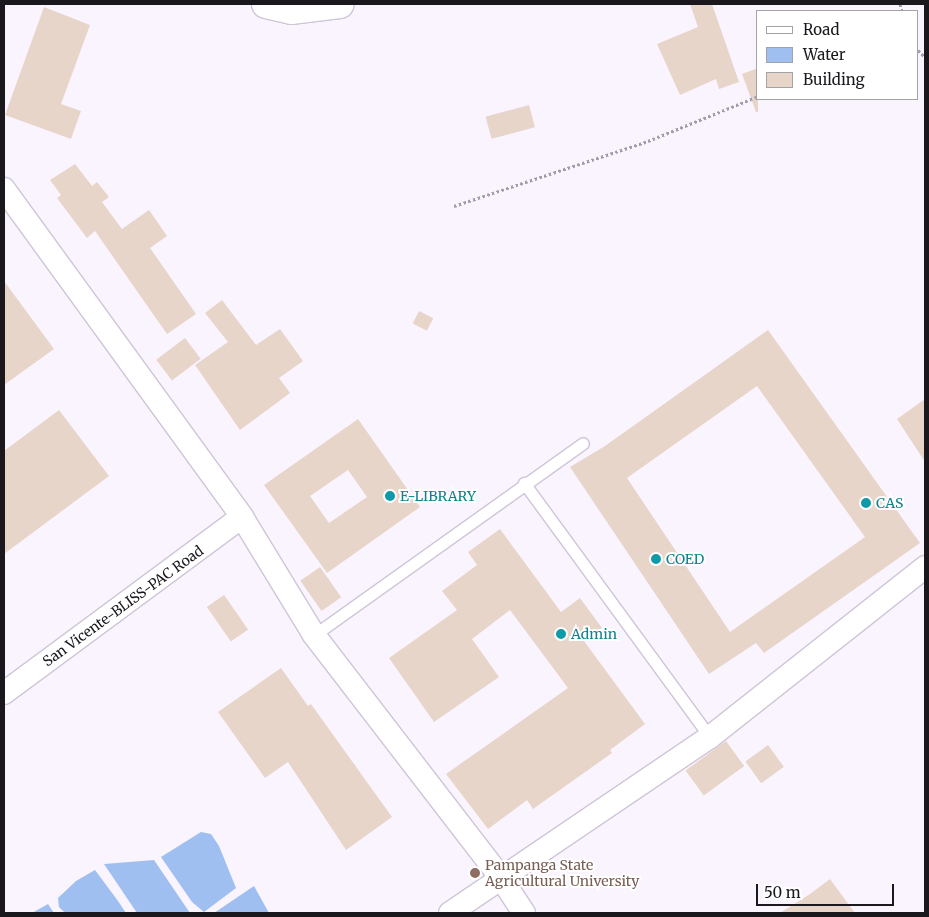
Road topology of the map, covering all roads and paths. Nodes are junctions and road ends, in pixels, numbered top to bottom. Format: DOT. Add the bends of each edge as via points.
graph roads {
  1 [pos="266,4"];
  2 [pos="340,4"];
  3 [pos="756,97"];
  4 [pos="4,189"];
  5 [pos="454,206"];
  6 [pos="583,443"];
  7 [pos="524,483"];
  8 [pos="242,517"];
  9 [pos="925,567"];
  10 [pos="314,635"];
  11 [pos="4,693"];
  12 [pos="710,737"];
  13 [pos="501,878"];
  14 [pos="450,913"];
  15 [pos="524,913"];
  1 -- 2 [label="street" via="291,10"];
  3 -- 5 [label="path" via="648,141"];
  4 -- 8 [label="street"];
  6 -- 7 [label="lane"];
  7 -- 10 [label="lane"];
  7 -- 12 [label="lane"];
  8 -- 10 [label="street"];
  8 -- 11 [label="street, San Vicente-BLISS-PAC Road"];
  9 -- 12 [label="street"];
  10 -- 13 [label="street"];
  12 -- 13 [label="street"];
  13 -- 14 [label="street"];
  13 -- 15 [label="street"];
}
